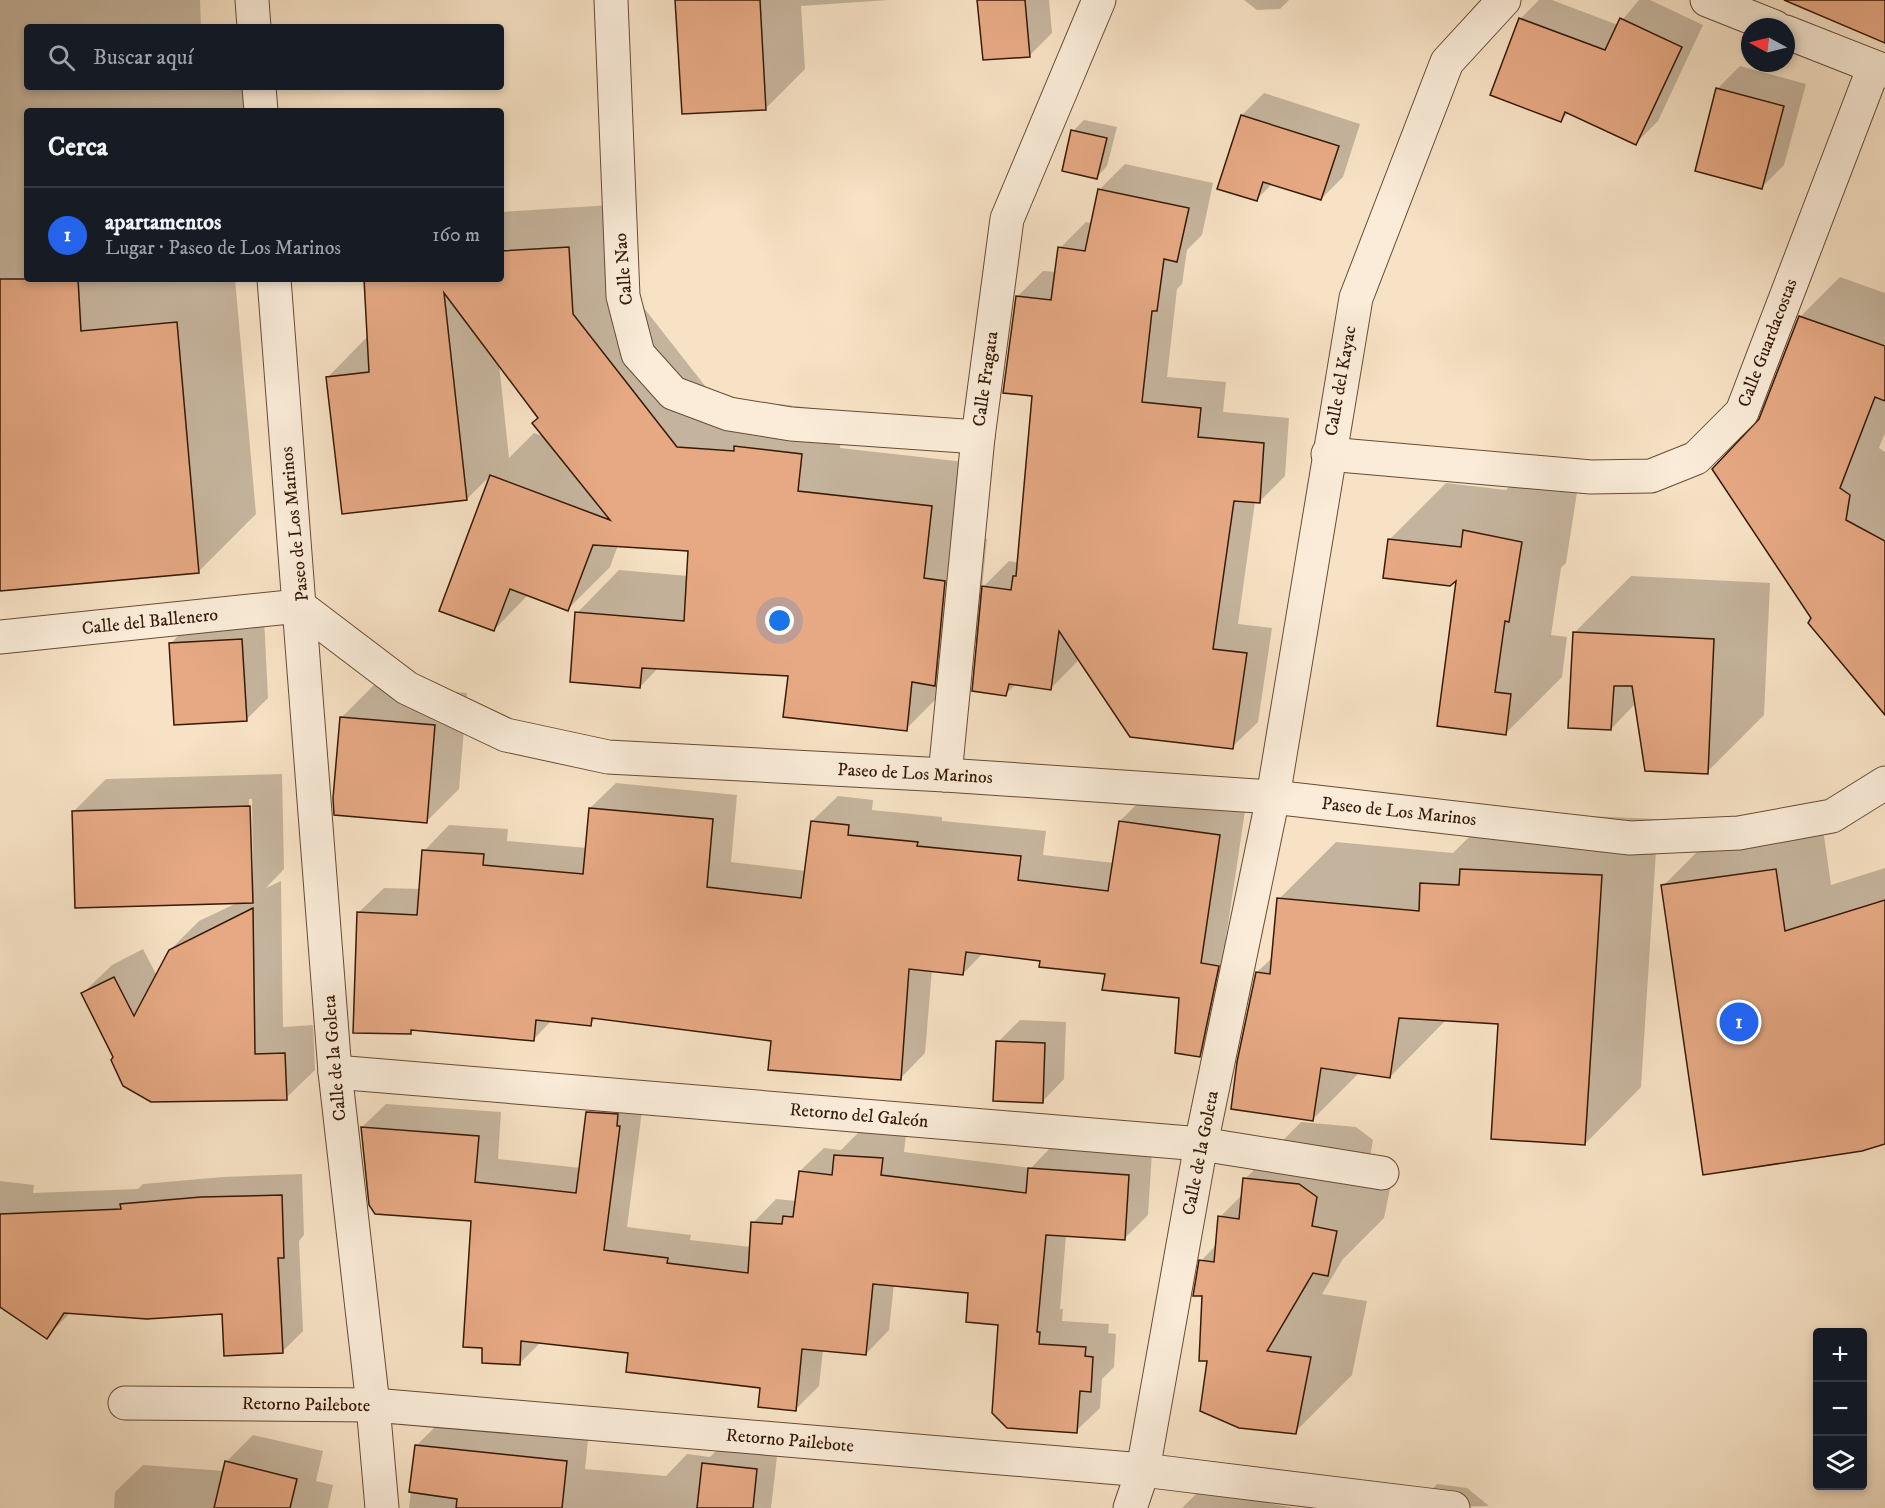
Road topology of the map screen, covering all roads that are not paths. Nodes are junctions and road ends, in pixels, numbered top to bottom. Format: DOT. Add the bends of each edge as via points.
graph roads {
  1 [pos="252,0"];
  2 [pos="611,0"];
  3 [pos="1099,0"];
  4 [pos="1503,0"];
  5 [pos="1707,0"];
  6 [pos="1752,18"];
  7 [pos="254,24"];
  8 [pos="1795,36"];
  9 [pos="1880,69"];
  10 [pos="259,90"];
  11 [pos="261,108"];
  12 [pos="274,282"];
  13 [pos="978,437"];
  14 [pos="1328,454"];
  15 [pos="299,606"];
  16 [pos="0,637"];
  17 [pos="945,775"];
  18 [pos="1885,783"];
  19 [pos="1273,797"];
  20 [pos="335,1072"];
  21 [pos="1202,1144"];
  22 [pos="1382,1173"];
  23 [pos="125,1403"];
  24 [pos="373,1405"];
  25 [pos="1143,1470"];
  26 [pos="382,1508"];
  27 [pos="1130,1508"];
  28 [pos="1454,1508"];
  1 -- 7 [label="street"];
  2 -- 13 [label="street, Calle Nao" via="623,296 638,354 673,393 729,414 791,424"];
  3 -- 13 [label="street, Calle Fragata" via="1007,219"];
  4 -- 14 [label="street, Calle del Kayac" via="1447,62 1442,73 1356,297"];
  5 -- 6 [label="street"];
  8 -- 9 [label="street"];
  9 -- 14 [label="street, Calle Guardacostas" via="1742,412 1696,458 1651,476 1591,477"];
  10 -- 11 [label="street"];
  12 -- 15 [label="street, Paseo de Los Marinos"];
  13 -- 17 [label="street, Calle Fragata"];
  14 -- 19 [label="street, Calle del Kayac"];
  15 -- 16 [label="street, Calle del Ballenero"];
  15 -- 17 [label="street, Paseo de Los Marinos" via="407,688 506,735 608,757"];
  15 -- 20 [label="street, Calle de la Goleta"];
  17 -- 19 [label="street, Paseo de Los Marinos"];
  18 -- 19 [label="street, Paseo de Los Marinos" via="1832,816 1739,833 1629,838"];
  19 -- 21 [label="street, Calle de la Goleta"];
  20 -- 21 [label="street, Retorno del Galeón"];
  20 -- 24 [label="street, Calle de la Goleta"];
  21 -- 22 [label="street, Retorno del Galeón"];
  21 -- 25 [label="street, Calle de la Goleta"];
  23 -- 24 [label="street, Retorno Pailebote"];
  24 -- 25 [label="street, Retorno Pailebote"];
  24 -- 26 [label="street, Calle de la Goleta"];
  25 -- 27 [label="street, Calle de la Goleta"];
  25 -- 28 [label="street, Retorno Pailebote"];
}
